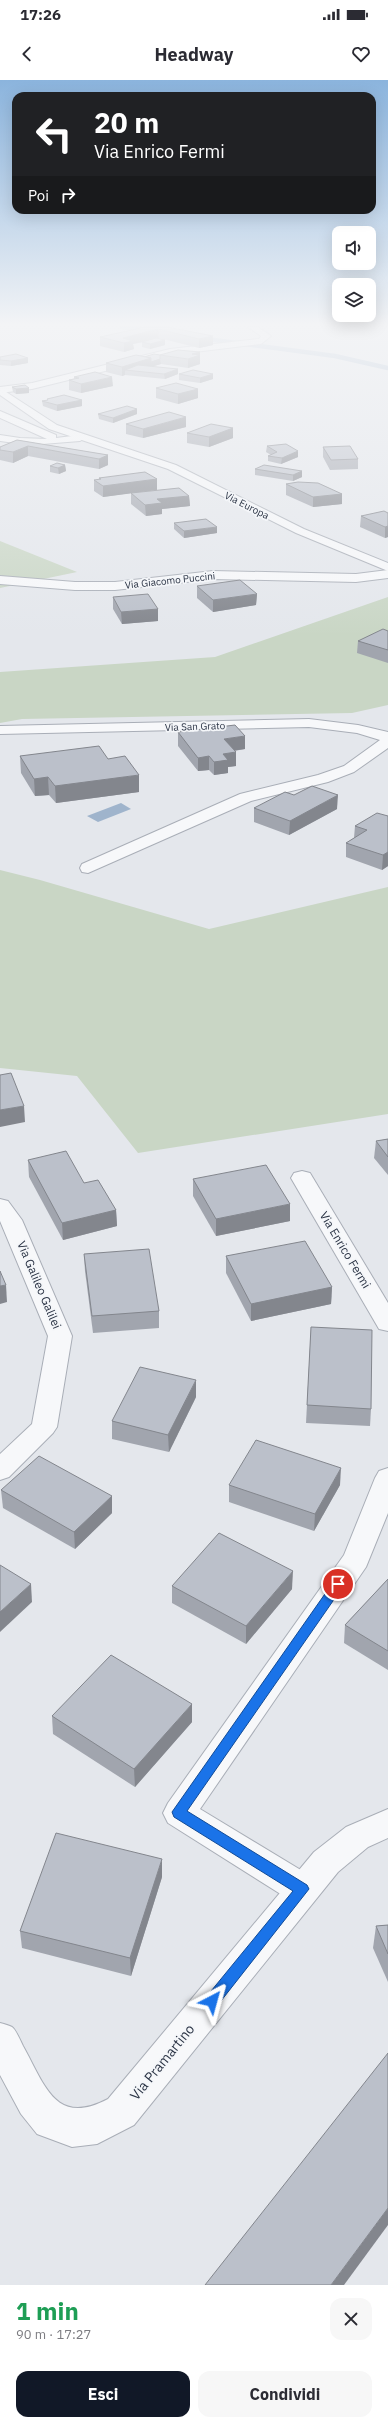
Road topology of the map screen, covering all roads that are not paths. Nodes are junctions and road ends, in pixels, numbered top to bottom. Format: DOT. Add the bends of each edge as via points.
graph roads {
  1 [pos="32,430"];
  2 [pos="60,430"];
  3 [pos="0,438"];
  4 [pos="80,438"];
  5 [pos="63,440"];
  6 [pos="388,567"];
  7 [pos="388,574"];
  8 [pos="0,580"];
  9 [pos="0,730"];
  10 [pos="388,737"];
  11 [pos="388,741"];
  12 [pos="88,868"];
  13 [pos="302,1178"];
  14 [pos="0,1206"];
  15 [pos="388,1323"];
  16 [pos="0,1470"];
  17 [pos="388,1478"];
  18 [pos="388,1823"];
  19 [pos="302,1889"];
  20 [pos="0,2040"];
  1 -- 5 [label="street"];
  2 -- 4 [label="street, Via Europa"];
  3 -- 5 [label="street" via="14,442"];
  4 -- 5 [label="street"];
  4 -- 6 [label="street, Via Europa" via="172,467 300,532"];
  7 -- 8 [label="street, Via Giacomo Puccini" via="356,578 213,575 115,586 75,586"];
  9 -- 10 [label="street, Via San Grato" via="309,723 358,729"];
  11 -- 12 [label="street" via="349,770 323,779 246,797"];
  13 -- 15 [label="street, Via Enrico Fermi"];
  14 -- 16 [label="street, Via Galileo Galilei" via="11,1220 60,1336 44,1427"];
  17 -- 19 [label="street" via="356,1559 179,1812"];
  18 -- 19 [label="street, Via Pramartino" via="357,1837 326,1862"];
  19 -- 20 [label="street, Via Pramartino" via="121,2112 97,2125 72,2128 50,2121 34,2100"];
}
